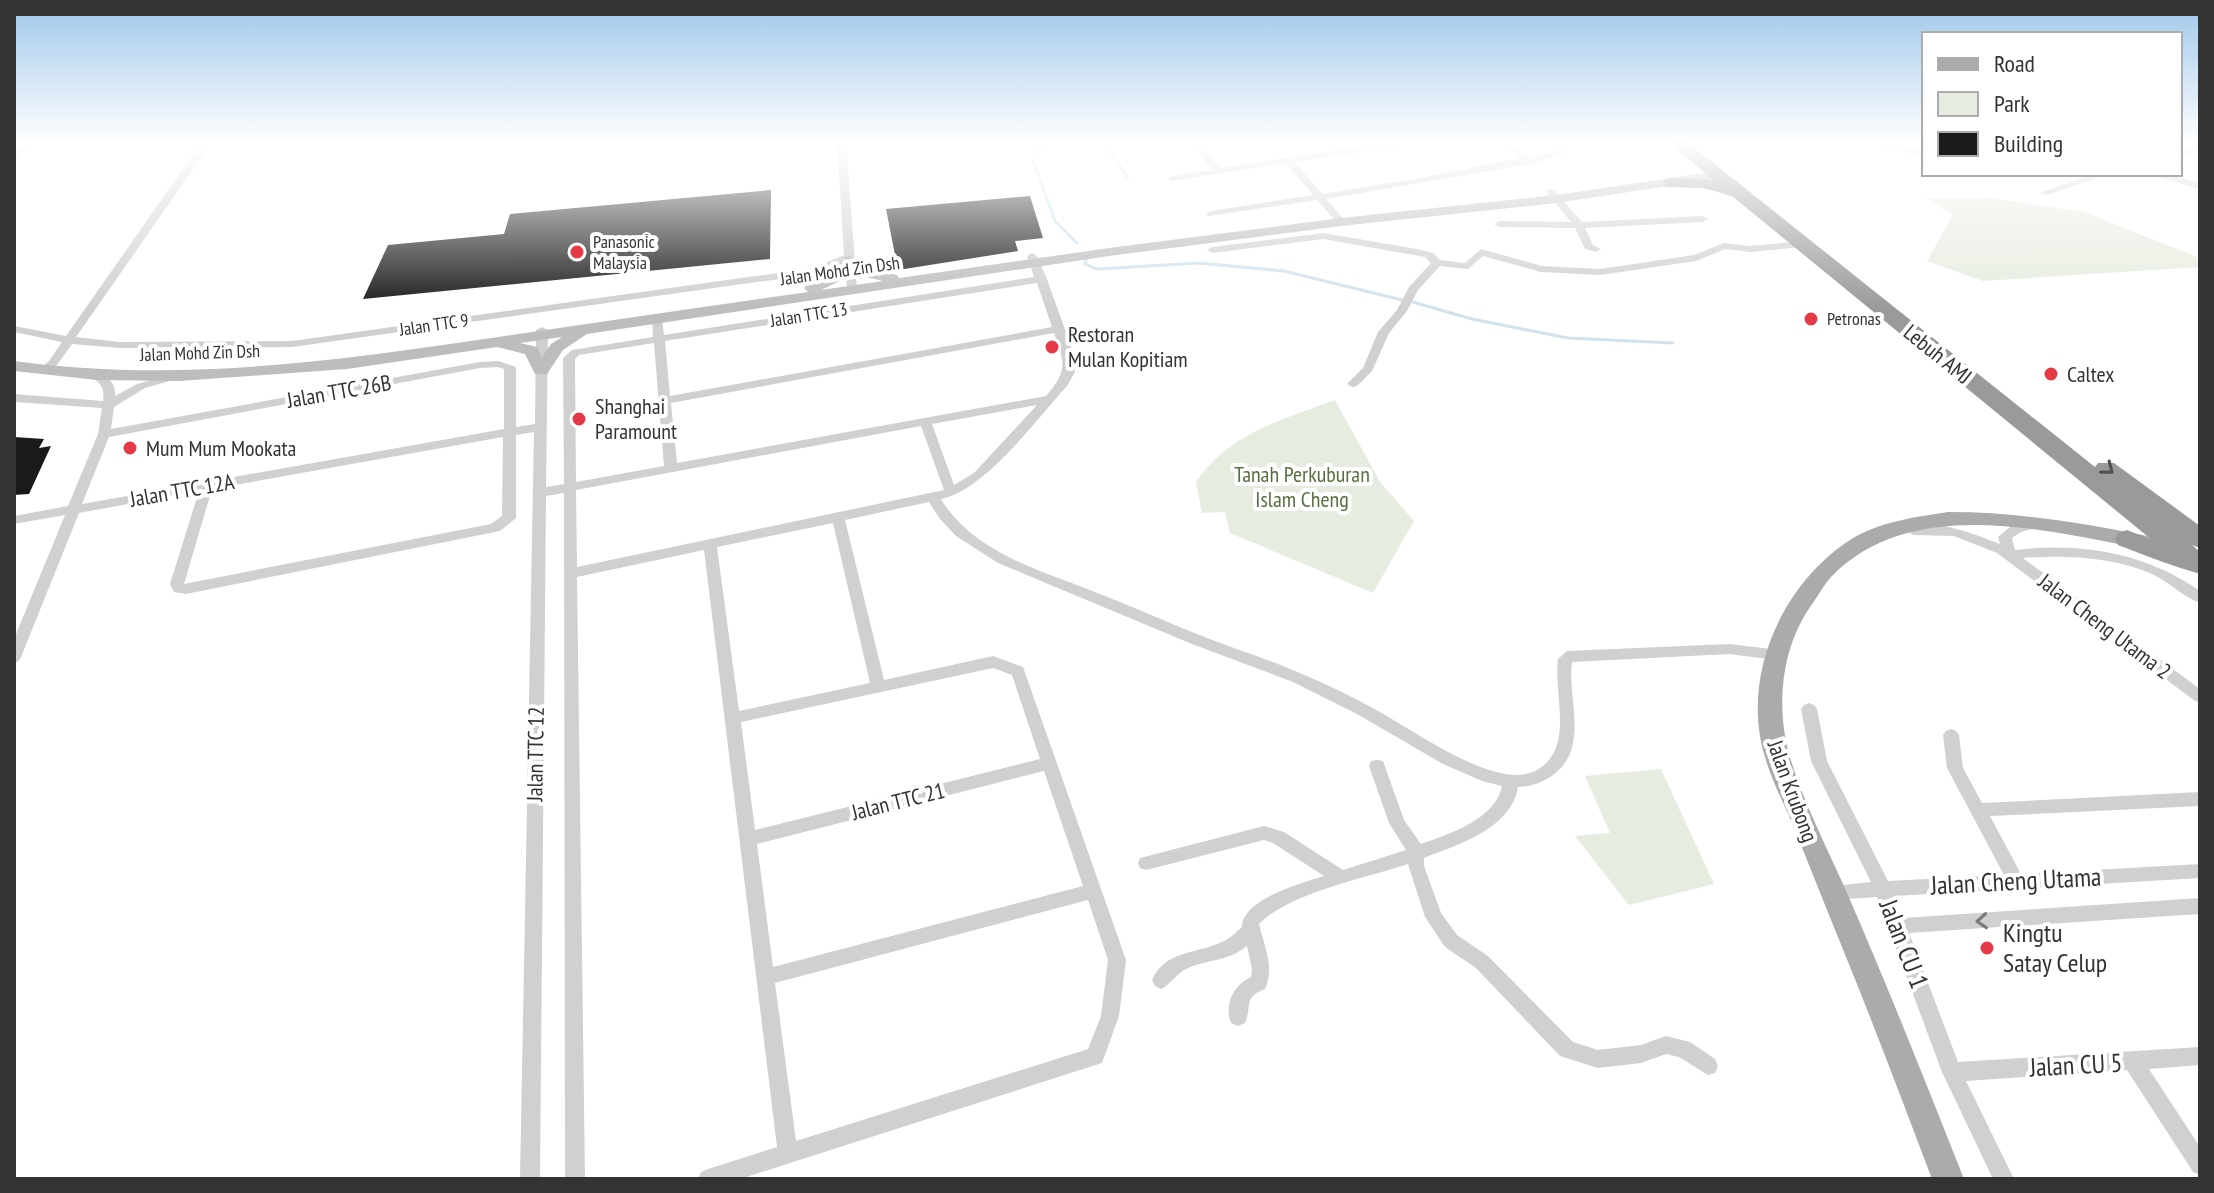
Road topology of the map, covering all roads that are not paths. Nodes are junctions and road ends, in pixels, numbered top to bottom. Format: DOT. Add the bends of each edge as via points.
graph roads {
  1 [pos="1323,197"];
  2 [pos="168,198"];
  3 [pos="845,198"];
  4 [pos="1319,198"];
  5 [pos="1537,198"];
  6 [pos="1555,198"];
  7 [pos="1743,198"];
  8 [pos="1752,198"];
  9 [pos="1756,198"];
  10 [pos="1774,212"];
  11 [pos="1211,214"];
  12 [pos="1339,218"];
  13 [pos="1703,219"];
  14 [pos="1499,224"];
  15 [pos="1579,225"];
  16 [pos="1803,244"];
  17 [pos="1596,249"];
  18 [pos="1212,250"];
  19 [pos="850,258"];
  20 [pos="1034,259"];
  21 [pos="1437,263"];
  22 [pos="896,278"];
  23 [pos="1042,279"];
  24 [pos="852,287"];
  25 [pos="805,291"];
  26 [pos="657,318"];
  27 [pos="609,325"];
  28 [pos="14,329"];
  29 [pos="1059,329"];
  30 [pos="542,333"];
  31 [pos="659,339"];
  32 [pos="70,340"];
  33 [pos="465,347"];
  34 [pos="14,357"];
  35 [pos="14,366"];
  36 [pos="49,367"];
  37 [pos="541,371"];
  38 [pos="93,374"];
  39 [pos="178,376"];
  40 [pos="1353,384"];
  41 [pos="14,398"];
  42 [pos="1048,399"];
  43 [pos="664,401"];
  44 [pos="109,405"];
  45 [pos="925,421"];
  46 [pos="539,427"];
  47 [pos="509,432"];
  48 [pos="104,434"];
  49 [pos="671,468"];
  50 [pos="207,486"];
  51 [pos="572,487"];
  52 [pos="538,493"];
  53 [pos="951,493"];
  54 [pos="933,497"];
  55 [pos="72,509"];
  56 [pos="838,517"];
  57 [pos="14,520"];
  58 [pos="2140,520"];
  59 [pos="2035,524"];
  60 [pos="1866,538"];
  61 [pos="710,544"];
  62 [pos="2193,548"];
  63 [pos="2010,555"];
  64 [pos="2200,568"];
  65 [pos="569,574"];
  66 [pos="2200,598"];
  67 [pos="1776,654"];
  68 [pos="14,657"];
  69 [pos="878,687"];
  70 [pos="2200,697"];
  71 [pos="1809,709"];
  72 [pos="733,718"];
  73 [pos="1951,735"];
  74 [pos="1049,763"];
  75 [pos="1377,766"];
  76 [pos="1511,782"];
  77 [pos="2200,799"];
  78 [pos="1977,810"];
  79 [pos="748,839"];
  80 [pos="1416,851"];
  81 [pos="1146,863"];
  82 [pos="2200,871"];
  83 [pos="1341,878"];
  84 [pos="2016,881"];
  85 [pos="1883,889"];
  86 [pos="1093,891"];
  87 [pos="1832,892"];
  88 [pos="2200,906"];
  89 [pos="1897,926"];
  90 [pos="1251,930"];
  91 [pos="766,977"];
  92 [pos="1161,980"];
  93 [pos="1238,1017"];
  94 [pos="2200,1056"];
  95 [pos="2133,1062"];
  96 [pos="1708,1066"];
  97 [pos="1952,1072"];
  98 [pos="788,1154"];
  99 [pos="2200,1165"];
  100 [pos="530,1179"];
  101 [pos="575,1179"];
  102 [pos="708,1179"];
  103 [pos="1948,1179"];
  104 [pos="2004,1179"];
  1 -- 12 [label="street"];
  2 -- 32 [label="street"];
  3 -- 19 [label="street"];
  4 -- 11 [label="street"];
  5 -- 12 [label="main road, Jalan Mohd Zin Dsh"];
  6 -- 15 [label="street"];
  7 -- 10 [label="highway"];
  8 -- 10 [label="highway, Lebuh AMJ"];
  9 -- 10 [label="highway, Lebuh AMJ"];
  10 -- 16 [label="highway, Lebuh AMJ"];
  10 -- 58 [label="highway, Lebuh AMJ, one-way"];
  12 -- 20 [label="main road, Jalan Mohd Zin Dsh"];
  13 -- 15 [label="street"];
  14 -- 15 [label="street"];
  15 -- 17 [label="street" via="1589,247"];
  16 -- 21 [label="street" via="1724,246 1696,258 1600,272 1541,269 1481,252 1468,266"];
  16 -- 58 [label="highway, Lebuh AMJ"];
  18 -- 21 [label="street" via="1323,236 1417,252"];
  19 -- 22 [label="main road" via="866,273"];
  19 -- 24 [label="street"];
  19 -- 25 [label="main road" via="835,278"];
  19 -- 32 [label="street, Jalan TTC 9" via="815,271 292,344 178,346"];
  20 -- 22 [label="main road, Jalan Mohd Zin Dsh"];
  20 -- 23 [label="street"];
  20 -- 24 [label="main road, Jalan Mohd Zin Dsh"];
  21 -- 40 [label="street" via="1413,289 1384,332 1368,369"];
  22 -- 24 [label="main road, Jalan Mohd Zin Dsh"];
  23 -- 29 [label="street"];
  23 -- 31 [label="street, Jalan TTC 13"];
  24 -- 25 [label="main road, Jalan Mohd Zin Dsh"];
  24 -- 26 [label="main road, Jalan Mohd Zin Dsh"];
  25 -- 30 [label="main road, Jalan Mohd Zin Dsh"];
  26 -- 27 [label="main road, Jalan Mohd Zin Dsh"];
  26 -- 31 [label="street"];
  27 -- 30 [label="main road, Jalan Mohd Zin Dsh"];
  27 -- 37 [label="main road" via="564,341"];
  28 -- 32 [label="street, Jalan TTC 9"];
  29 -- 42 [label="street" via="1069,372"];
  29 -- 43 [label="street"];
  30 -- 33 [label="main road, Jalan Mohd Zin Dsh"];
  30 -- 36 [label="main road, Jalan Mohd Zin Dsh" via="268,366"];
  30 -- 37 [label="street, Jalan TTC 12"];
  31 -- 43 [label="street"];
  31 -- 51 [label="street, Jalan TTC 13" via="576,352 569,358"];
  32 -- 36 [label="street"];
  33 -- 37 [label="main road" via="531,350"];
  33 -- 39 [label="main road, Jalan Mohd Zin Dsh" via="309,368"];
  34 -- 36 [label="main road, Jalan Mohd Zin Dsh"];
  35 -- 36 [label="main road, Jalan Mohd Zin Dsh"];
  36 -- 38 [label="main road, Jalan Mohd Zin Dsh"];
  37 -- 46 [label="street, Jalan TTC 12"];
  38 -- 39 [label="main road, Jalan Mohd Zin Dsh"];
  38 -- 44 [label="street" via="108,385"];
  39 -- 44 [label="street" via="141,386"];
  41 -- 44 [label="street"];
  42 -- 45 [label="street"];
  42 -- 53 [label="street" via="978,476"];
  43 -- 49 [label="street"];
  44 -- 48 [label="street"];
  45 -- 49 [label="street"];
  45 -- 53 [label="street"];
  46 -- 47 [label="street, Jalan TTC 12A"];
  46 -- 52 [label="street, Jalan TTC 12"];
  47 -- 48 [label="street, Jalan TTC 26B" via="510,367 498,364"];
  47 -- 50 [label="street, Jalan TTC 12A"];
  47 -- 50 [label="street" via="509,518 495,528 179,588"];
  48 -- 55 [label="street"];
  49 -- 51 [label="street"];
  50 -- 55 [label="street, Jalan TTC 12A"];
  51 -- 52 [label="street"];
  51 -- 65 [label="street"];
  52 -- 100 [label="street, Jalan TTC 12"];
  53 -- 54 [label="street"];
  54 -- 56 [label="street"];
  54 -- 76 [label="street" via="954,526 1003,560 1300,679 1441,757"];
  55 -- 57 [label="street, Jalan TTC 12A"];
  55 -- 68 [label="street"];
  56 -- 61 [label="street"];
  56 -- 69 [label="street"];
  58 -- 59 [label="main road, Jalan Krubong"];
  58 -- 62 [label="main road, Jalan Krubong"];
  58 -- 62 [label="highway" via="2173,527"];
  58 -- 64 [label="highway"];
  59 -- 60 [label="main road, Jalan Krubong" via="1940,519"];
  59 -- 63 [label="street" via="2005,537"];
  60 -- 63 [label="street, Jalan Cheng Utama 2" via="1942,529 1982,539"];
  60 -- 67 [label="main road, Jalan Krubong" via="1816,579"];
  61 -- 65 [label="street"];
  61 -- 72 [label="street"];
  62 -- 64 [label="highway"];
  63 -- 66 [label="street" via="2044,551 2132,563 2169,577"];
  63 -- 70 [label="street, Jalan Cheng Utama 2"];
  65 -- 101 [label="street"];
  67 -- 76 [label="street" via="1729,649 1572,655 1562,671 1569,719 1563,747 1540,776"];
  67 -- 87 [label="main road, Jalan Krubong" via="1770,695 1774,746"];
  69 -- 72 [label="street"];
  69 -- 74 [label="street" via="993,662 1007,665 1018,671"];
  71 -- 85 [label="street, Jalan CU 1" via="1819,761"];
  72 -- 79 [label="street"];
  73 -- 78 [label="street" via="1952,758"];
  74 -- 79 [label="street, Jalan TTC 21"];
  74 -- 86 [label="street"];
  75 -- 80 [label="street" via="1397,823"];
  76 -- 80 [label="street" via="1502,809 1455,837"];
  77 -- 78 [label="street"];
  78 -- 84 [label="street"];
  79 -- 91 [label="street"];
  80 -- 83 [label="street"];
  80 -- 96 [label="street" via="1434,917 1451,941 1482,962 1567,1049 1598,1059 1666,1045 1683,1049"];
  81 -- 83 [label="street" via="1264,833"];
  82 -- 84 [label="street, Jalan Cheng Utama"];
  83 -- 90 [label="street" via="1259,910"];
  84 -- 85 [label="street, Jalan Cheng Utama"];
  85 -- 87 [label="street, Jalan Cheng Utama"];
  85 -- 89 [label="street, Jalan CU 1"];
  86 -- 91 [label="street"];
  86 -- 98 [label="street" via="1117,960 1110,1016 1095,1056"];
  87 -- 103 [label="main road, Jalan Krubong"];
  88 -- 89 [label="street, one-way"];
  89 -- 97 [label="street, Jalan CU 1"];
  90 -- 92 [label="street" via="1232,946 1171,966"];
  90 -- 93 [label="street" via="1261,969 1259,983 1244,988"];
  91 -- 98 [label="street"];
  94 -- 95 [label="street, Jalan CU 5"];
  95 -- 97 [label="street, Jalan CU 5"];
  95 -- 99 [label="street"];
  97 -- 104 [label="street, Jalan CU 1"];
  98 -- 102 [label="street"];
}
